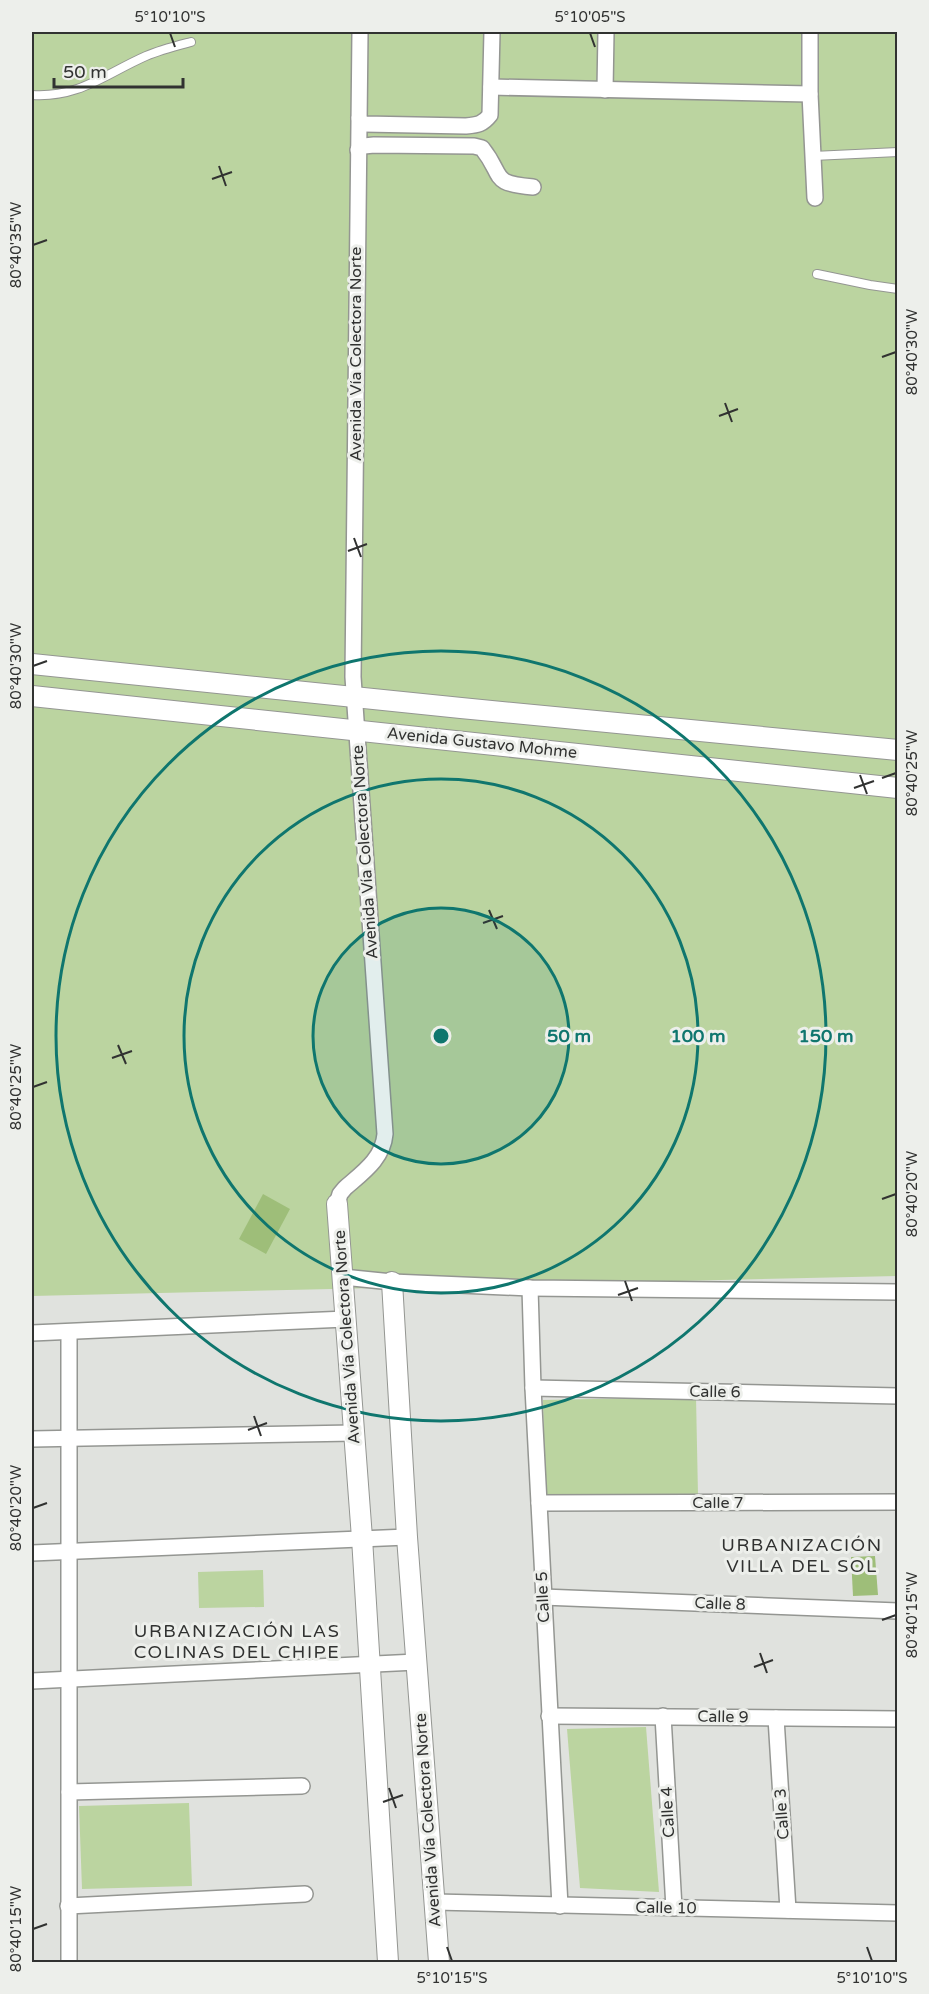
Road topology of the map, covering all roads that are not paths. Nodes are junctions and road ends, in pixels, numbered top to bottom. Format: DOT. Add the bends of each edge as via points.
graph roads {
  1 [pos="360,32"];
  2 [pos="492,32"];
  3 [pos="606,32"];
  4 [pos="810,32"];
  5 [pos="191,42"];
  6 [pos="491,87"];
  7 [pos="605,90"];
  8 [pos="810,94"];
  9 [pos="32,95"];
  10 [pos="359,118"];
  11 [pos="358,150"];
  12 [pos="897,152"];
  13 [pos="813,156"];
  14 [pos="533,187"];
  15 [pos="815,198"];
  16 [pos="817,274"];
  17 [pos="897,289"];
  18 [pos="32,664"];
  19 [pos="32,696"];
  20 [pos="354,697"];
  21 [pos="356,730"];
  22 [pos="897,750"];
  23 [pos="897,788"];
  24 [pos="337,1204"];
  25 [pos="343,1277"];
  26 [pos="392,1282"];
  27 [pos="530,1288"];
  28 [pos="897,1292"];
  29 [pos="346,1319"];
  30 [pos="69,1332"];
  31 [pos="32,1334"];
  32 [pos="533,1388"];
  33 [pos="897,1396"];
  34 [pos="354,1433"];
  35 [pos="68,1438"];
  36 [pos="32,1439"];
  37 [pos="539,1503"];
  38 [pos="897,1503"];
  39 [pos="406,1537"];
  40 [pos="362,1538"];
  41 [pos="32,1553"];
  42 [pos="68,1553"];
  43 [pos="543,1597"];
  44 [pos="897,1611"];
  45 [pos="416,1662"];
  46 [pos="369,1663"];
  47 [pos="68,1680"];
  48 [pos="32,1681"];
  49 [pos="549,1716"];
  50 [pos="663,1716"];
  51 [pos="776,1718"];
  52 [pos="897,1719"];
  53 [pos="302,1786"];
  54 [pos="69,1792"];
  55 [pos="305,1894"];
  56 [pos="435,1902"];
  57 [pos="68,1906"];
  58 [pos="560,1906"];
  59 [pos="674,1908"];
  60 [pos="788,1910"];
  61 [pos="897,1913"];
  62 [pos="69,1962"];
  63 [pos="388,1962"];
  64 [pos="439,1962"];
  1 -- 10 [label="street, Avenida Vía Colectora Norte"];
  2 -- 6 [label="street"];
  3 -- 7 [label="street"];
  4 -- 8 [label="street"];
  5 -- 9 [label="lane" via="146,56 67,93"];
  6 -- 7 [label="street"];
  6 -- 10 [label="street" via="489,115 479,125 364,124"];
  7 -- 8 [label="street"];
  8 -- 13 [label="street"];
  10 -- 11 [label="street, Avenida Vía Colectora Norte"];
  11 -- 14 [label="street" via="374,145 474,146 482,148 503,182"];
  11 -- 20 [label="street, Avenida Vía Colectora Norte"];
  12 -- 13 [label="lane"];
  13 -- 15 [label="street"];
  16 -- 17 [label="lane"];
  18 -- 20 [label="street, Avenida Gustavo Mohme"];
  19 -- 21 [label="street, Avenida Gustavo Mohme"];
  20 -- 21 [label="street, Avenida Vía Colectora Norte"];
  20 -- 22 [label="street, Avenida Gustavo Mohme"];
  21 -- 23 [label="street, Avenida Gustavo Mohme"];
  21 -- 24 [label="street, Avenida Vía Colectora Norte" via="385,1134 376,1159 345,1188"];
  24 -- 25 [label="street, Avenida Vía Colectora Norte"];
  25 -- 26 [label="street"];
  25 -- 29 [label="street, Avenida Vía Colectora Norte"];
  26 -- 27 [label="street"];
  26 -- 39 [label="street, Avenida Vía Colectora Norte"];
  27 -- 28 [label="street"];
  27 -- 32 [label="street, Calle 5"];
  29 -- 30 [label="street"];
  29 -- 34 [label="street, Avenida Vía Colectora Norte"];
  30 -- 31 [label="street"];
  30 -- 35 [label="street"];
  32 -- 33 [label="street, Calle 6"];
  32 -- 37 [label="street, Calle 5"];
  34 -- 35 [label="street"];
  34 -- 40 [label="street, Avenida Vía Colectora Norte"];
  35 -- 36 [label="street"];
  35 -- 42 [label="street"];
  37 -- 38 [label="street, Calle 7"];
  37 -- 43 [label="street, Calle 5"];
  39 -- 40 [label="street"];
  39 -- 45 [label="street, Avenida Vía Colectora Norte"];
  40 -- 42 [label="street"];
  40 -- 46 [label="street, Avenida Vía Colectora Norte"];
  41 -- 42 [label="street"];
  42 -- 47 [label="street"];
  43 -- 44 [label="street, Calle 8"];
  43 -- 49 [label="street, Calle 5"];
  45 -- 46 [label="street"];
  45 -- 56 [label="street, Avenida Vía Colectora Norte"];
  46 -- 47 [label="street"];
  46 -- 63 [label="street, Avenida Vía Colectora Norte"];
  47 -- 48 [label="street"];
  47 -- 54 [label="street"];
  49 -- 50 [label="street, Calle 9"];
  49 -- 58 [label="street, Calle 5"];
  50 -- 51 [label="street, Calle 9"];
  50 -- 59 [label="street, Calle 4"];
  51 -- 52 [label="street, Calle 9"];
  51 -- 60 [label="street, Calle 3"];
  53 -- 54 [label="street"];
  54 -- 57 [label="street"];
  55 -- 57 [label="street"];
  56 -- 58 [label="street, Calle 10"];
  56 -- 64 [label="street, Avenida Vía Colectora Norte"];
  57 -- 62 [label="street"];
  58 -- 59 [label="street, Calle 10"];
  59 -- 60 [label="street, Calle 10"];
  60 -- 61 [label="street, Calle 10"];
}
